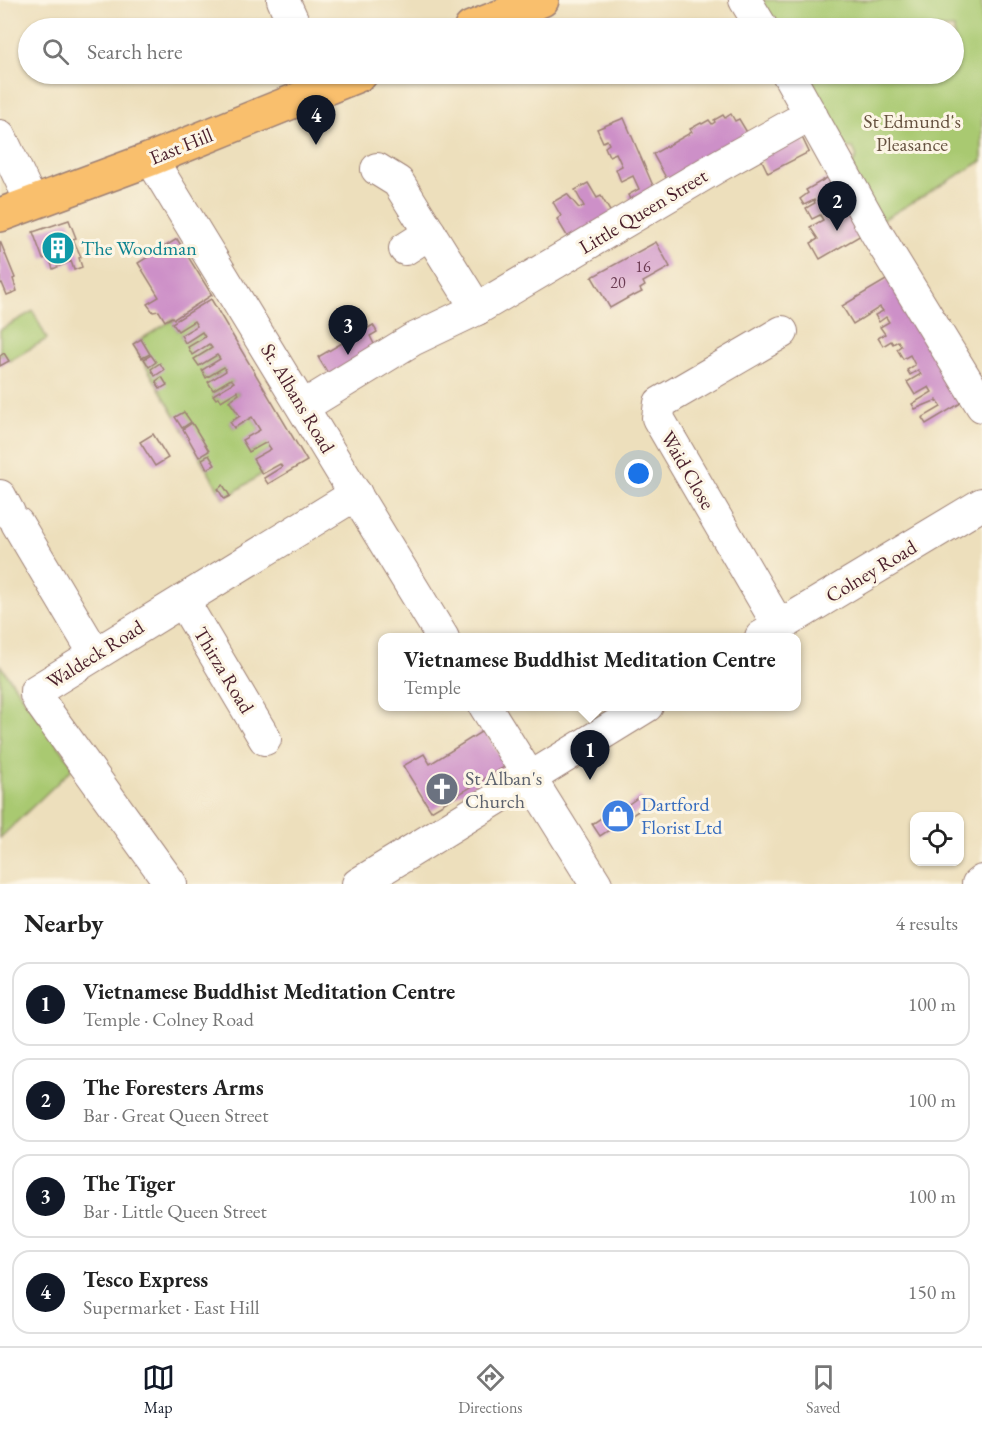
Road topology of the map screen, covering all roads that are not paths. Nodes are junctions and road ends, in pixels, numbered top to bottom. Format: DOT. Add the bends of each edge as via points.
graph roads {
  1 [pos="283,0"];
  2 [pos="542,0"];
  3 [pos="745,0"];
  4 [pos="291,18"];
  5 [pos="496,18"];
  6 [pos="756,18"];
  7 [pos="314,84"];
  8 [pos="794,84"];
  9 [pos="811,114"];
  10 [pos="0,136"];
  11 [pos="151,159"];
  12 [pos="377,169"];
  13 [pos="32,203"];
  14 [pos="0,215"];
  15 [pos="477,309"];
  16 [pos="782,332"];
  17 [pos="304,406"];
  18 [pos="982,406"];
  19 [pos="356,494"];
  20 [pos="982,504"];
  21 [pos="9,510"];
  22 [pos="183,601"];
  23 [pos="770,632"];
  24 [pos="440,633"];
  25 [pos="95,654"];
  26 [pos="488,711"];
  27 [pos="638,711"];
  28 [pos="265,739"];
  29 [pos="530,778"];
  30 [pos="982,881"];
  31 [pos="171,884"];
  32 [pos="358,884"];
  33 [pos="596,884"];
  34 [pos="978,884"];
  1 -- 4 [label="street"];
  2 -- 5 [label="main road"];
  3 -- 6 [label="street"];
  7 -- 11 [label="main road, East Hill"];
  8 -- 9 [label="street"];
  9 -- 15 [label="street, Little Queen Street"];
  9 -- 18 [label="street" via="877,234"];
  10 -- 13 [label="street"];
  11 -- 13 [label="main road, East Hill"];
  11 -- 17 [label="street, St. Albans Road"];
  12 -- 15 [label="street" via="398,182 417,241"];
  13 -- 14 [label="main road, East Hill"];
  15 -- 17 [label="street, Little Queen Street" via="412,340"];
  16 -- 23 [label="street, Waid Close" via="660,403 658,418"];
  17 -- 19 [label="street, St. Albans Road"];
  19 -- 22 [label="street, Waldeck Road"];
  19 -- 24 [label="street, St. Albans Road"];
  20 -- 23 [label="street, Colney Road"];
  21 -- 25 [label="street"];
  22 -- 25 [label="street, Waldeck Road"];
  22 -- 28 [label="street, Thirza Road"];
  25 -- 31 [label="street, Waldeck Road" via="36,695"];
  26 -- 29 [label="street"];
  27 -- 29 [label="street"];
  29 -- 32 [label="street"];
  29 -- 33 [label="street"];
  30 -- 34 [label="street"];
}
